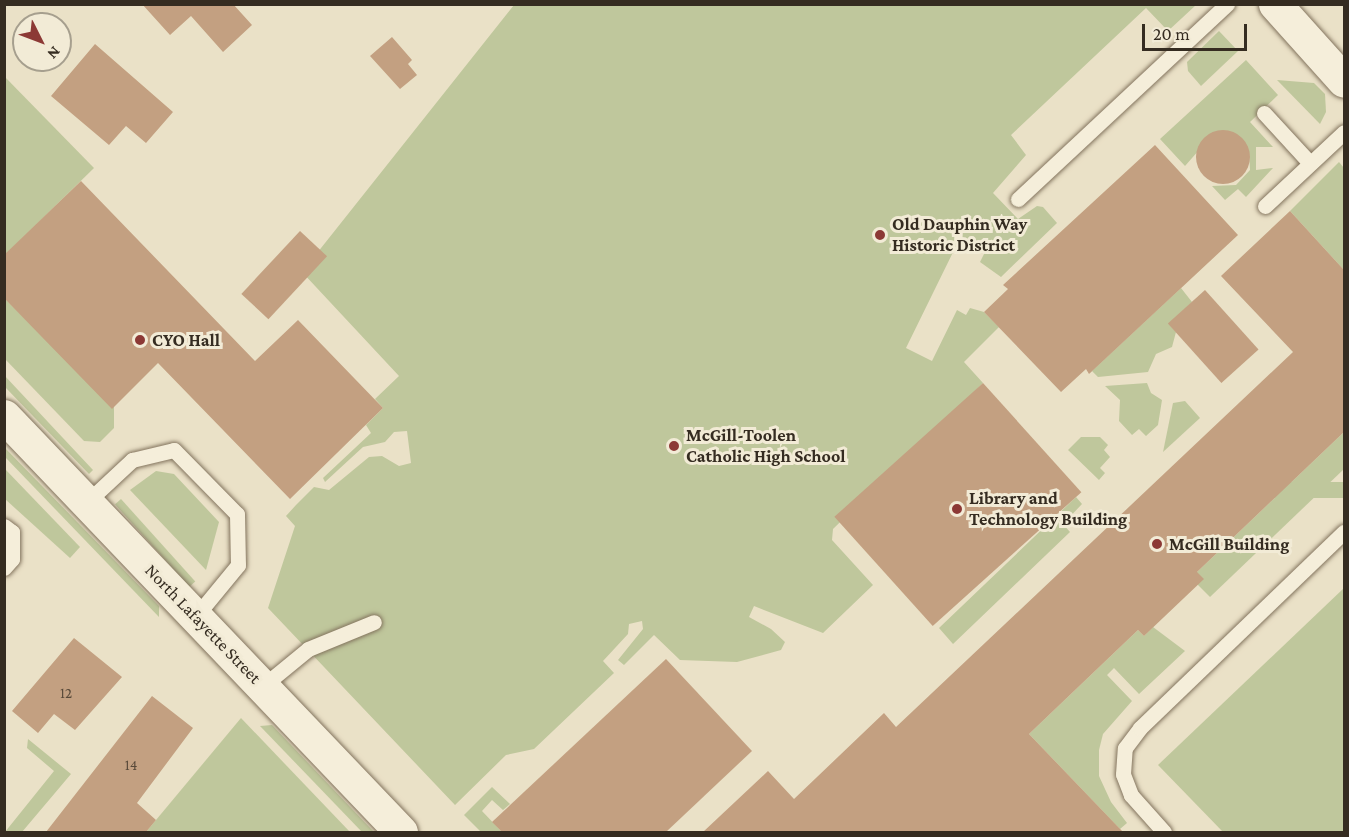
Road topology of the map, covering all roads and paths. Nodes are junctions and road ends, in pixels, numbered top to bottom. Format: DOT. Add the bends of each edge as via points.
graph roads {
  1 [pos="1227,4"];
  2 [pos="1275,4"];
  3 [pos="1344,81"];
  4 [pos="1264,113"];
  5 [pos="1344,132"];
  6 [pos="1310,163"];
  7 [pos="1018,199"];
  8 [pos="1265,206"];
  9 [pos="4,416"];
  10 [pos="87,502"];
  11 [pos="4,526"];
  12 [pos="1344,532"];
  13 [pos="4,568"];
  14 [pos="196,616"];
  15 [pos="374,622"];
  16 [pos="263,686"];
  17 [pos="401,832"];
  18 [pos="1164,832"];
  1 -- 7 [label="lane"];
  2 -- 3 [label="street"];
  4 -- 6 [label="lane"];
  5 -- 6 [label="lane"];
  6 -- 8 [label="lane"];
  9 -- 10 [label="street, North Lafayette Street"];
  10 -- 14 [label="street, North Lafayette Street"];
  10 -- 14 [label="lane" via="132,460 174,450 237,514 238,565"];
  11 -- 13 [label="lane" via="12,532 12,559"];
  12 -- 18 [label="lane" via="1140,728 1125,748 1123,774 1131,795"];
  14 -- 16 [label="street, North Lafayette Street"];
  15 -- 16 [label="lane" via="308,649"];
  16 -- 17 [label="street, North Lafayette Street"];
}
